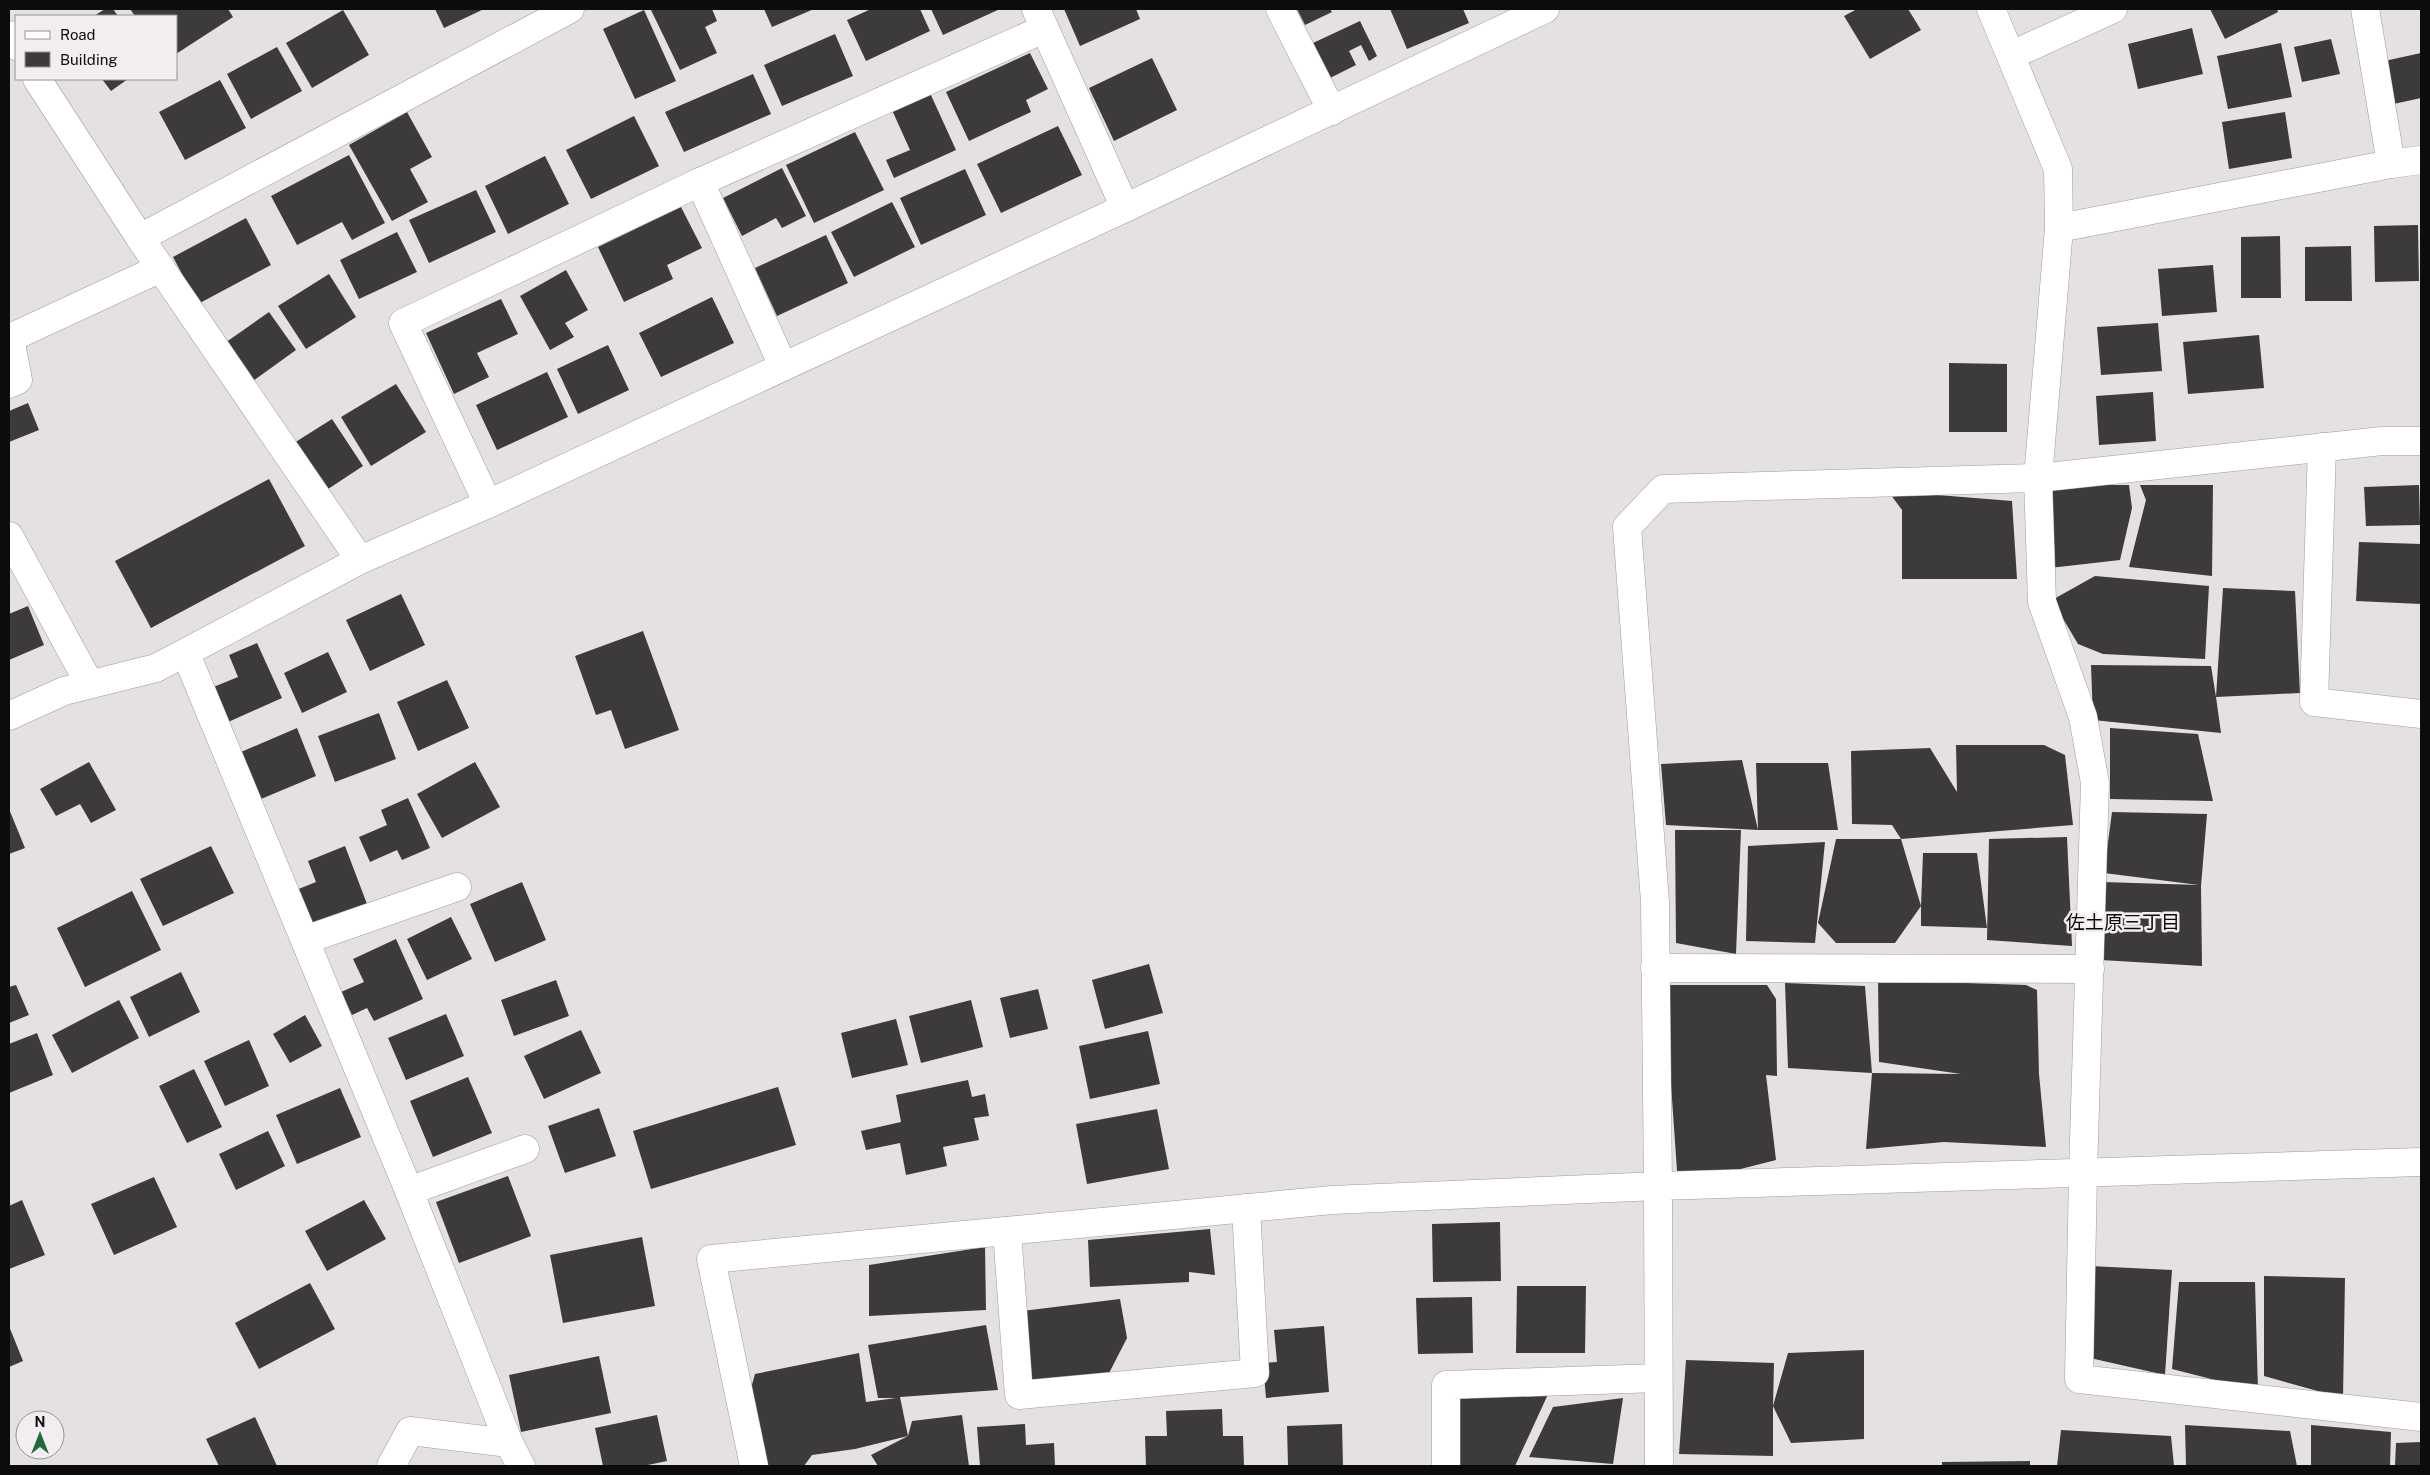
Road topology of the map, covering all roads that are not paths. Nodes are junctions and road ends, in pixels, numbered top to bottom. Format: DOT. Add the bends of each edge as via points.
graph roads {
  1 [pos="570,9"];
  2 [pos="1280,9"];
  3 [pos="1545,9"];
  4 [pos="1991,9"];
  5 [pos="2113,9"];
  6 [pos="2365,9"];
  7 [pos="1040,19"];
  8 [pos="2012,55"];
  9 [pos="38,80"];
  10 [pos="1332,111"];
  11 [pos="2421,160"];
  12 [pos="2391,164"];
  13 [pos="700,182"];
  14 [pos="1125,208"];
  15 [pos="2059,228"];
  16 [pos="140,238"];
  17 [pos="161,268"];
  18 [pos="783,366"];
  19 [pos="9,384"];
  20 [pos="2421,441"];
  21 [pos="2322,447"];
  22 [pos="2038,478"];
  23 [pos="488,504"];
  24 [pos="9,536"];
  25 [pos="360,560"];
  26 [pos="186,654"];
  27 [pos="89,683"];
  28 [pos="2421,714"];
  29 [pos="9,716"];
  30 [pos="457,887"];
  31 [pos="305,940"];
  32 [pos="1655,968"];
  33 [pos="2090,969"];
  34 [pos="525,1149"];
  35 [pos="2421,1162"];
  36 [pos="2083,1173"];
  37 [pos="1658,1186"];
  38 [pos="409,1191"];
  39 [pos="1246,1208"];
  40 [pos="1007,1231"];
  41 [pos="1658,1378"];
  42 [pos="2421,1417"];
  43 [pos="515,1455"];
  44 [pos="391,1466"];
  45 [pos="754,1466"];
  46 [pos="1446,1466"];
  47 [pos="1659,1466"];
  1 -- 16 [label="street"];
  2 -- 10 [label="street"];
  3 -- 10 [label="street"];
  4 -- 8 [label="street"];
  5 -- 8 [label="street"];
  6 -- 12 [label="street"];
  7 -- 13 [label="street"];
  7 -- 14 [label="street"];
  8 -- 15 [label="street" via="2058,169"];
  9 -- 16 [label="street"];
  10 -- 14 [label="street"];
  11 -- 12 [label="street"];
  12 -- 15 [label="street"];
  13 -- 18 [label="street"];
  13 -- 23 [label="street" via="403,323"];
  14 -- 18 [label="street"];
  15 -- 22 [label="street"];
  16 -- 17 [label="street"];
  17 -- 19 [label="street" via="10,338 18,380"];
  17 -- 25 [label="street"];
  18 -- 23 [label="street"];
  20 -- 21 [label="street" via="2382,440"];
  21 -- 22 [label="street"];
  21 -- 28 [label="street" via="2314,702"];
  22 -- 32 [label="street" via="1663,489 1627,527 1655,902"];
  22 -- 33 [label="street" via="2042,602 2083,717 2095,783"];
  23 -- 25 [label="street"];
  24 -- 27 [label="street"];
  25 -- 26 [label="street"];
  26 -- 27 [label="street" via="156,668"];
  26 -- 31 [label="street"];
  27 -- 29 [label="street"];
  30 -- 31 [label="street"];
  31 -- 38 [label="street"];
  32 -- 33 [label="street"];
  32 -- 37 [label="street"];
  33 -- 36 [label="street"];
  34 -- 38 [label="street"];
  35 -- 36 [label="street"];
  36 -- 37 [label="street"];
  36 -- 42 [label="street" via="2079,1379"];
  37 -- 39 [label="street" via="1332,1200"];
  37 -- 41 [label="street"];
  38 -- 43 [label="street"];
  39 -- 40 [label="street"];
  39 -- 40 [label="street" via="1255,1373 1019,1395"];
  40 -- 45 [label="street" via="711,1259"];
  41 -- 46 [label="street" via="1446,1385"];
  41 -- 47 [label="street"];
  43 -- 44 [label="street" via="410,1431"];
}
